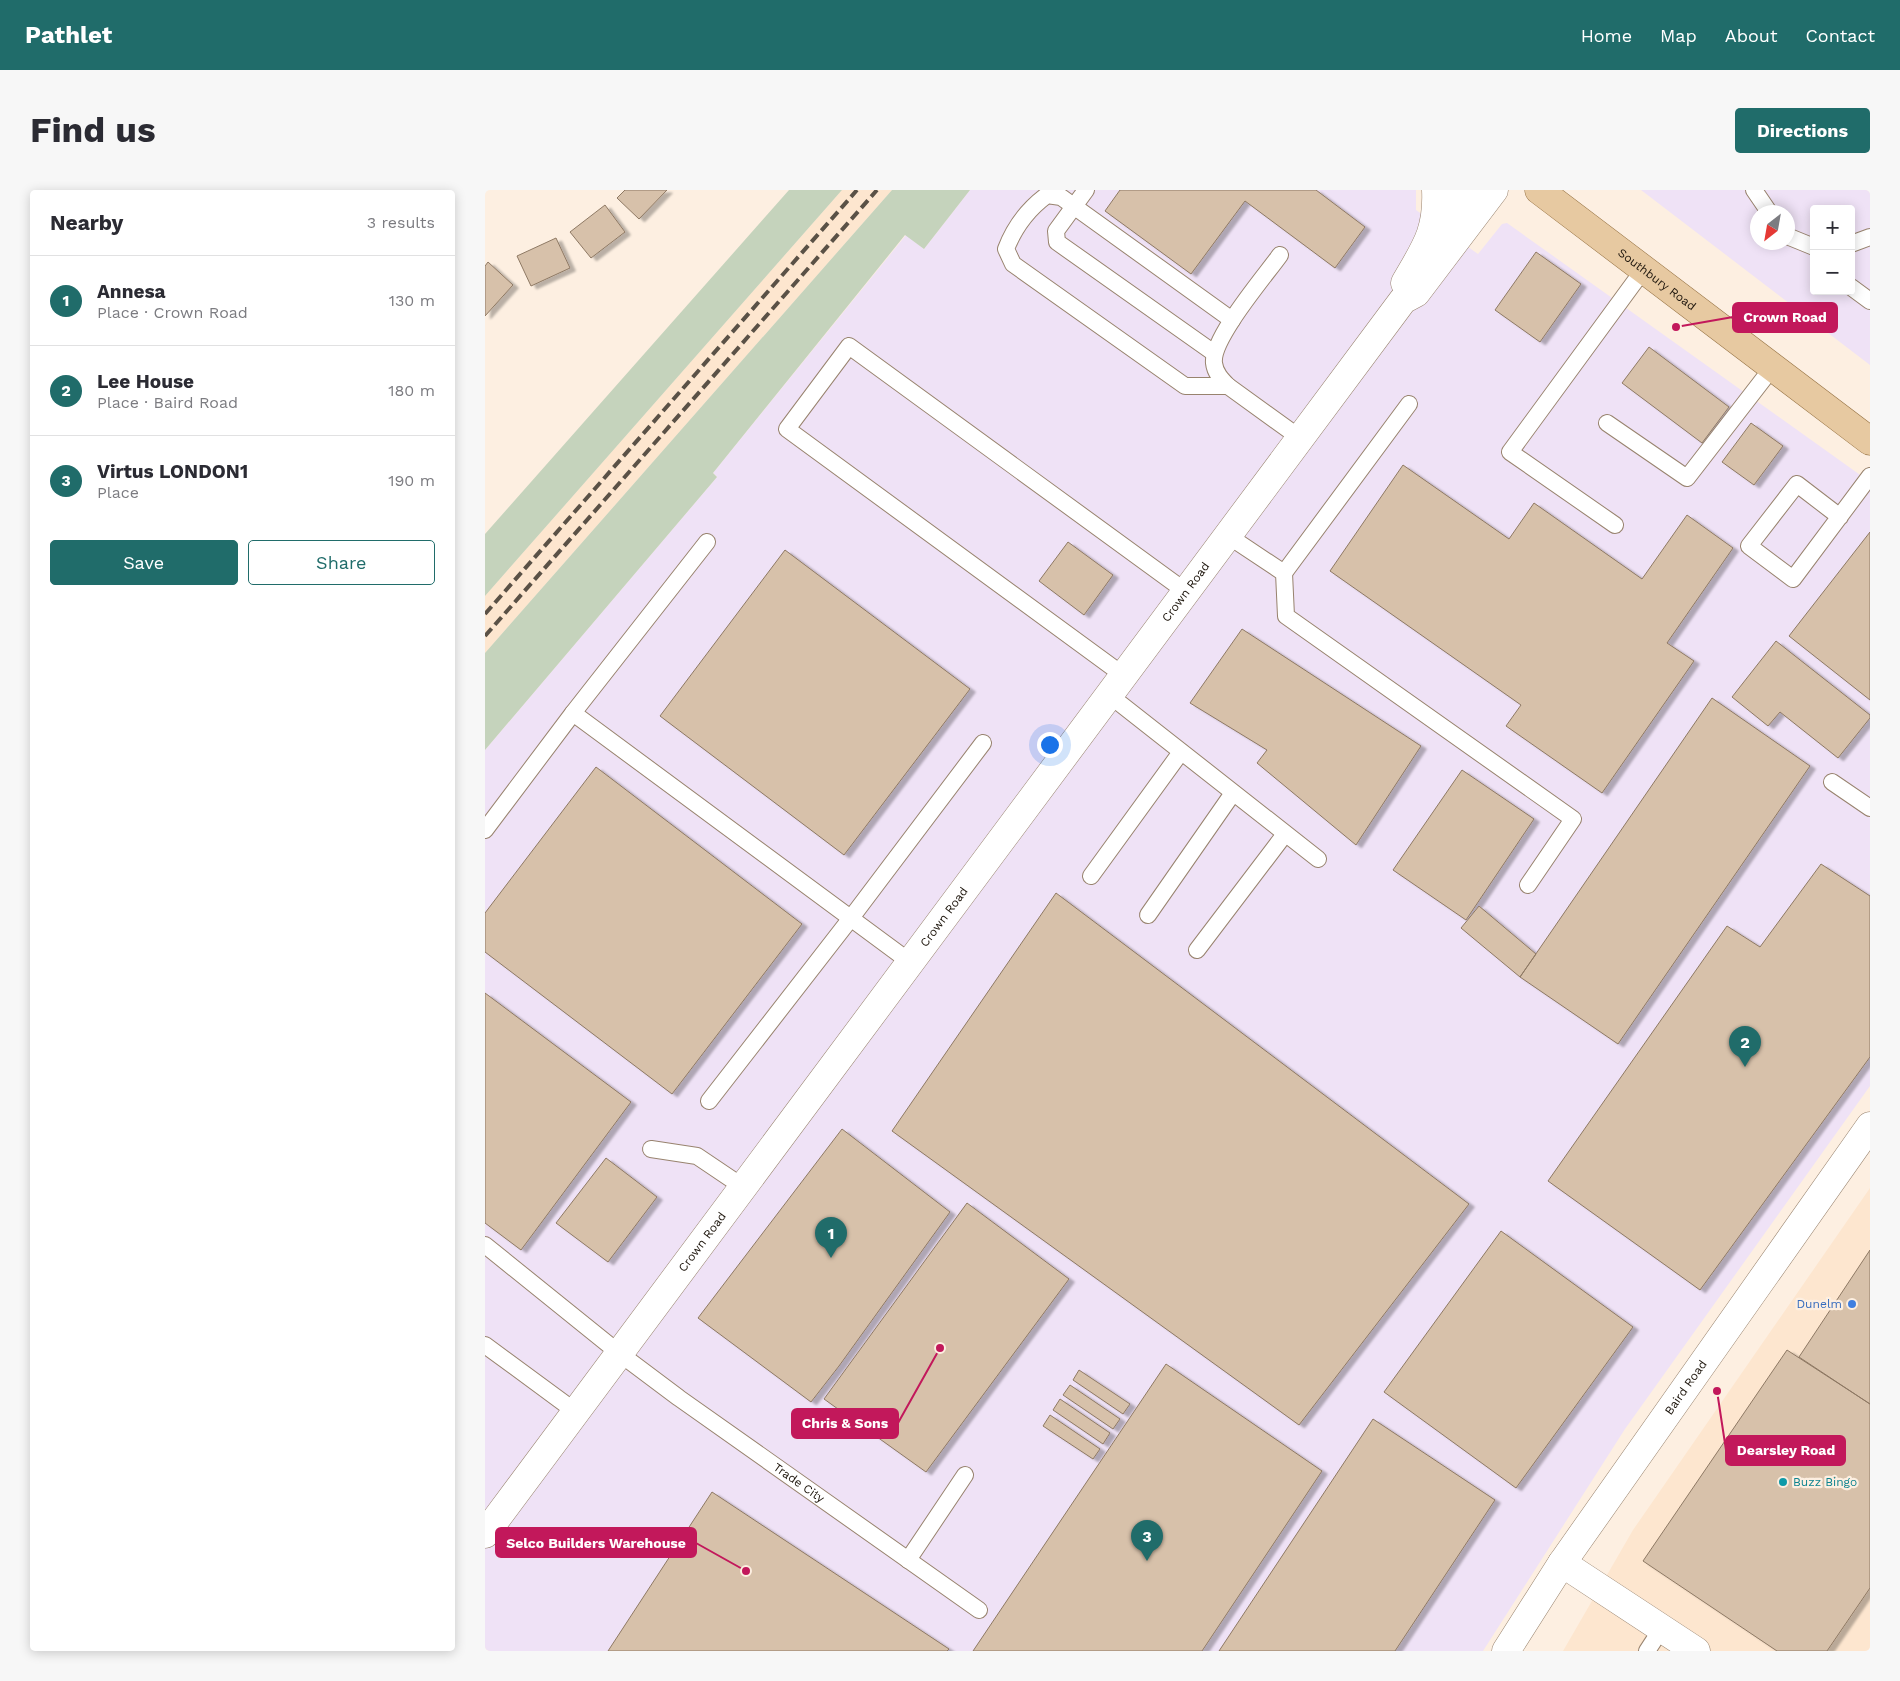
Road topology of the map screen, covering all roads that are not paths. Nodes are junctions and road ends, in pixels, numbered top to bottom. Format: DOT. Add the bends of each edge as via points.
graph roads {
  1 [pos="1086,190"];
  2 [pos="1436,190"];
  3 [pos="1464,190"];
  4 [pos="1494,190"];
  5 [pos="1539,190"];
  6 [pos="1754,190"];
  7 [pos="1764,205"];
  8 [pos="1074,206"];
  9 [pos="1432,236"];
  10 [pos="1870,237"];
  11 [pos="1795,239"];
  12 [pos="1855,243"];
  13 [pos="1810,245"];
  14 [pos="1280,255"];
  15 [pos="1644,269"];
  16 [pos="1855,290"];
  17 [pos="1403,300"];
  18 [pos="1870,301"];
  19 [pos="1233,320"];
  20 [pos="1214,353"];
  21 [pos="1772,368"];
  22 [pos="1228,386"];
  23 [pos="1409,404"];
  24 [pos="1607,423"];
  25 [pos="1300,438"];
  26 [pos="1870,441"];
  27 [pos="1870,476"];
  28 [pos="1840,517"];
  29 [pos="1615,525"];
  30 [pos="1227,535"];
  31 [pos="707,542"];
  32 [pos="1284,574"];
  33 [pos="1185,591"];
  34 [pos="1116,685"];
  35 [pos="573,712"];
  36 [pos="983,743"];
  37 [pos="1181,752"];
  38 [pos="1831,782"];
  39 [pos="1233,792"];
  40 [pos="1870,808"];
  41 [pos="485,830"];
  42 [pos="1285,834"];
  43 [pos="1318,859"];
  44 [pos="1091,876"];
  45 [pos="1528,885"];
  46 [pos="1148,915"];
  47 [pos="851,918"];
  48 [pos="1197,950"];
  49 [pos="910,962"];
  50 [pos="709,1101"];
  51 [pos="1870,1126"];
  52 [pos="651,1149"];
  53 [pos="743,1187"];
  54 [pos="485,1245"];
  55 [pos="485,1345"];
  56 [pos="619,1353"];
  57 [pos="576,1412"];
  58 [pos="965,1475"];
  59 [pos="485,1534"];
  60 [pos="908,1560"];
  61 [pos="1562,1563"];
  62 [pos="979,1610"];
  63 [pos="1662,1628"];
  64 [pos="1506,1651"];
  65 [pos="1647,1651"];
  66 [pos="1696,1651"];
  1 -- 8 [label="lane"];
  2 -- 9 [label="street, Crown Road" via="1437,208"];
  3 -- 9 [label="street, Crown Road"];
  4 -- 17 [label="street, Crown Road" via="1416,293"];
  5 -- 15 [label="main road, Southbury Road"];
  6 -- 7 [label="lane"];
  8 -- 19 [label="lane"];
  8 -- 20 [label="lane" via="1056,231 1057,242"];
  8 -- 22 [label="lane" via="1061,197 1047,195 1035,205 1012,234 1006,249 1013,264 1185,386"];
  9 -- 17 [label="street, Crown Road" via="1405,284"];
  10 -- 12 [label="lane"];
  11 -- 13 [label="lane"];
  14 -- 19 [label="lane"];
  15 -- 21 [label="main road, Southbury Road"];
  15 -- 29 [label="lane" via="1510,452"];
  16 -- 18 [label="lane"];
  17 -- 25 [label="street, Crown Road"];
  19 -- 20 [label="lane"];
  20 -- 22 [label="lane" via="1218,376"];
  21 -- 24 [label="lane" via="1687,478"];
  21 -- 26 [label="main road, Southbury Road"];
  22 -- 25 [label="lane"];
  23 -- 32 [label="lane"];
  25 -- 30 [label="street, Crown Road"];
  27 -- 28 [label="lane"];
  28 -- 28 [label="lane" via="1793,579 1749,546 1797,484"];
  30 -- 32 [label="lane"];
  30 -- 33 [label="street, Crown Road"];
  31 -- 35 [label="lane"];
  32 -- 45 [label="lane" via="1286,616 1573,818"];
  33 -- 34 [label="street, Crown Road"];
  33 -- 34 [label="lane" via="849,346 787,429"];
  34 -- 37 [label="lane"];
  34 -- 49 [label="street, Crown Road"];
  35 -- 41 [label="lane"];
  35 -- 47 [label="lane"];
  36 -- 47 [label="lane"];
  37 -- 39 [label="lane"];
  37 -- 44 [label="lane"];
  38 -- 40 [label="lane"];
  39 -- 42 [label="lane"];
  39 -- 46 [label="lane"];
  42 -- 43 [label="lane"];
  42 -- 48 [label="lane"];
  47 -- 49 [label="lane"];
  47 -- 50 [label="lane"];
  49 -- 53 [label="street, Crown Road"];
  51 -- 61 [label="street, Baird Road"];
  52 -- 53 [label="lane" via="697,1156"];
  53 -- 56 [label="street, Crown Road"];
  54 -- 56 [label="lane, Trade City"];
  55 -- 57 [label="lane"];
  56 -- 57 [label="street, Crown Road"];
  56 -- 60 [label="lane, Trade City"];
  57 -- 59 [label="street, Crown Road"];
  58 -- 60 [label="lane"];
  60 -- 62 [label="lane, Trade City"];
  61 -- 63 [label="street"];
  61 -- 64 [label="street, Baird Road"];
  63 -- 65 [label="lane"];
  63 -- 66 [label="street"];
}
